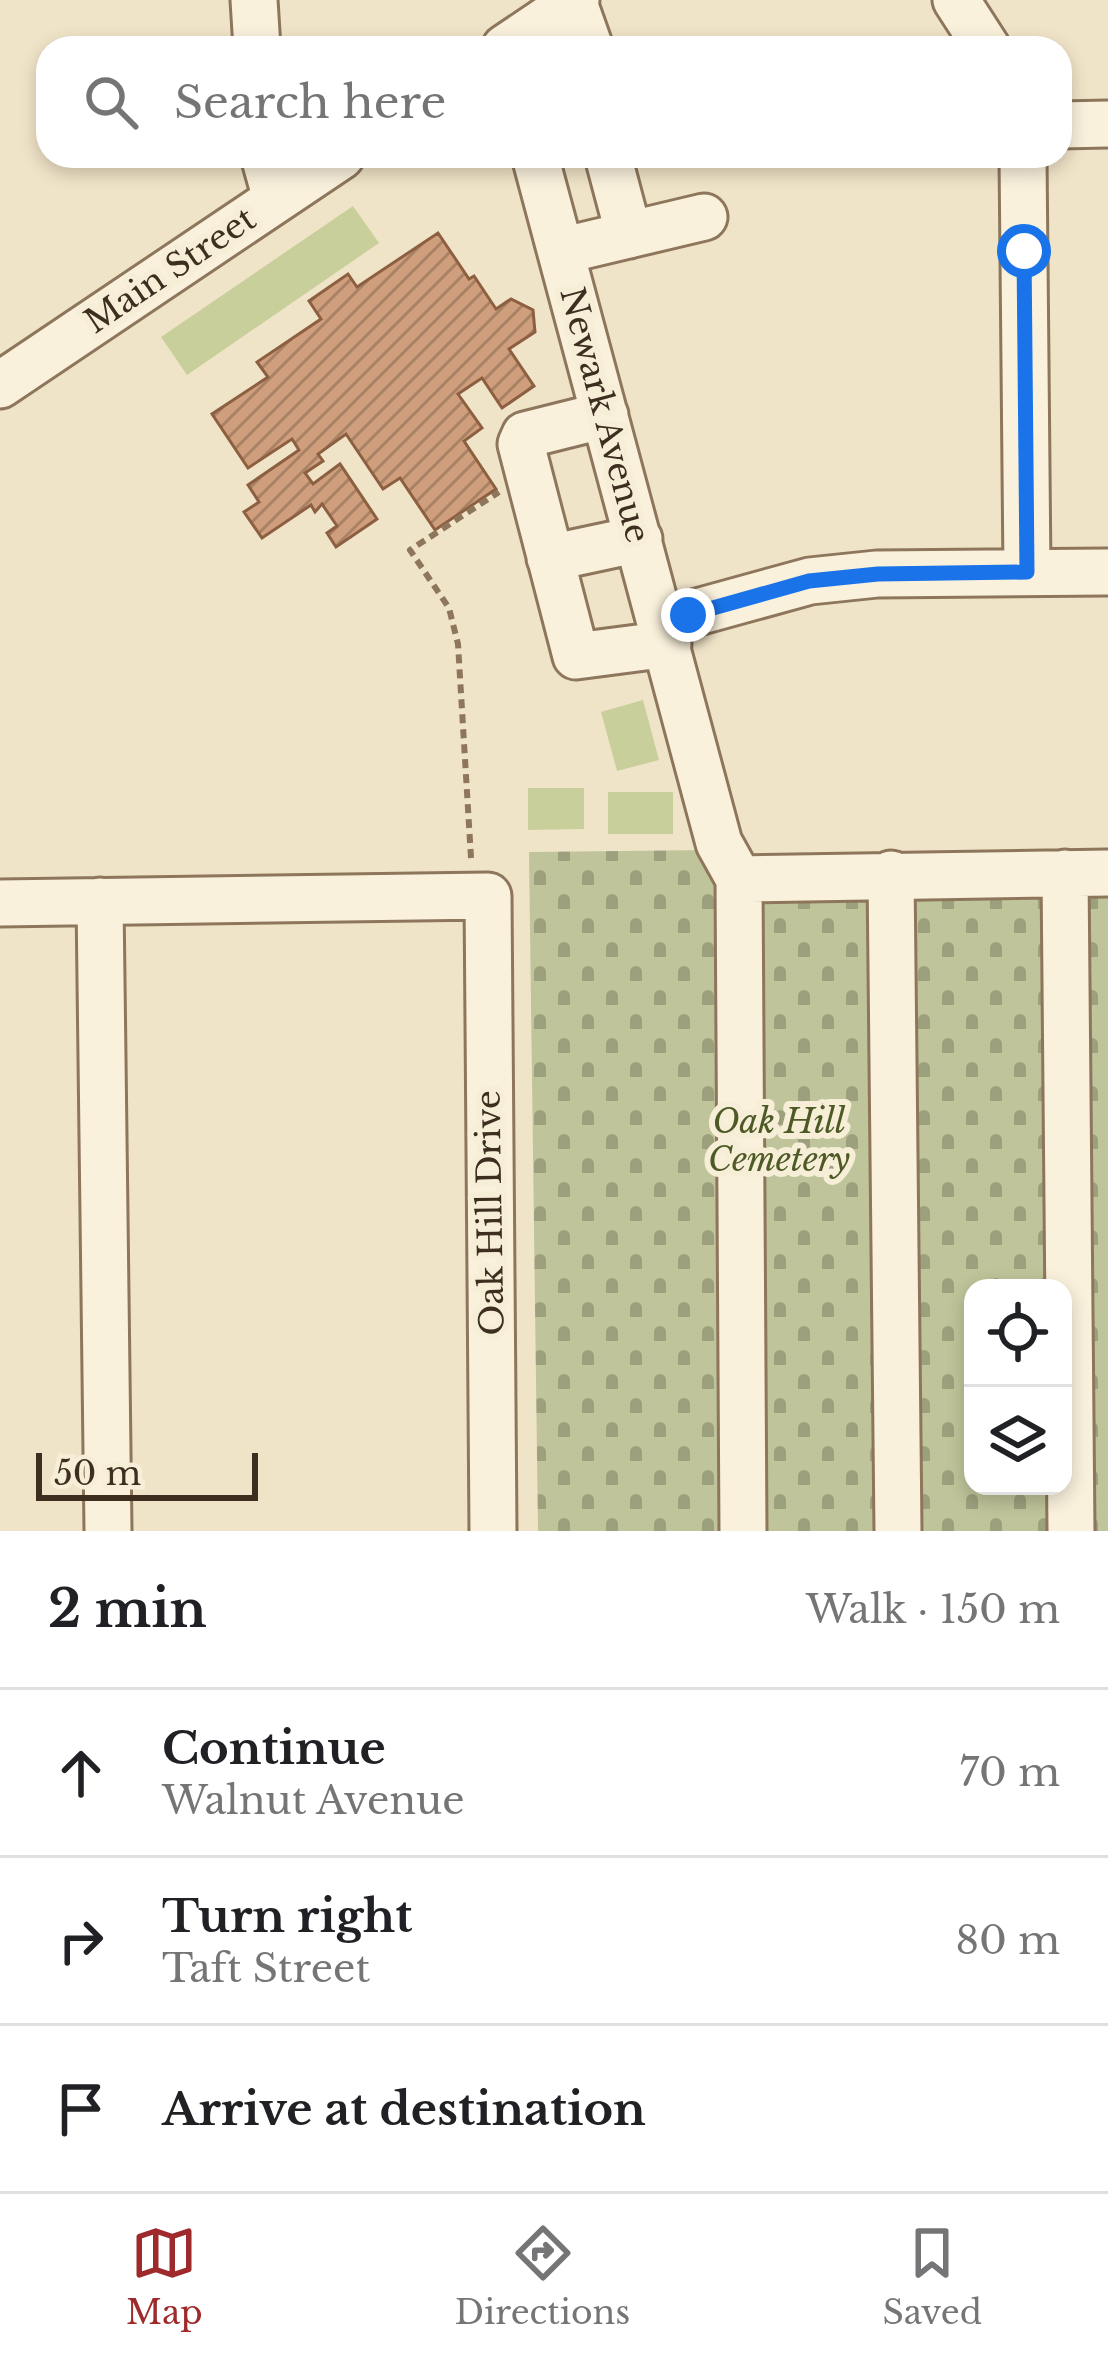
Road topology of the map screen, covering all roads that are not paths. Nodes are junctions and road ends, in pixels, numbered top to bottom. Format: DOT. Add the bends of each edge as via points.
graph roads {
  1 [pos="254,0"];
  2 [pos="574,0"];
  3 [pos="956,0"];
  4 [pos="256,36"];
  5 [pos="523,36"];
  6 [pos="586,36"];
  7 [pos="979,36"];
  8 [pos="1108,124"];
  9 [pos="1072,125"];
  10 [pos="300,168"];
  11 [pos="539,168"];
  12 [pos="611,168"];
  13 [pos="1023,168"];
  14 [pos="270,177"];
  15 [pos="704,217"];
  16 [pos="629,235"];
  17 [pos="561,251"];
  18 [pos="0,385"];
  19 [pos="605,415"];
  20 [pos="639,539"];
  21 [pos="550,558"];
  22 [pos="1027,572"];
  23 [pos="1108,572"];
  24 [pos="665,633"];
  25 [pos="1086,873"];
  26 [pos="891,874"];
  27 [pos="739,878"];
  28 [pos="100,901"];
  29 [pos="0,903"];
  30 [pos="108,1531"];
  31 [pos="494,1531"];
  32 [pos="743,1531"];
  33 [pos="898,1531"];
  34 [pos="1071,1531"];
  1 -- 4 [label="street"];
  2 -- 5 [label="street"];
  2 -- 6 [label="street"];
  3 -- 7 [label="street"];
  8 -- 9 [label="street"];
  10 -- 14 [label="street, Main Street"];
  11 -- 17 [label="street, Newark Avenue"];
  12 -- 16 [label="street"];
  13 -- 22 [label="street"];
  14 -- 18 [label="street, Main Street"];
  15 -- 16 [label="street"];
  16 -- 17 [label="street"];
  17 -- 19 [label="street, Newark Avenue"];
  19 -- 20 [label="street, Newark Avenue"];
  19 -- 21 [label="street" via="522,438"];
  20 -- 21 [label="street"];
  20 -- 24 [label="street, Newark Avenue"];
  21 -- 24 [label="street" via="576,656"];
  22 -- 23 [label="street"];
  22 -- 24 [label="street" via="809,581"];
  24 -- 27 [label="street, Newark Avenue" via="719,843"];
  25 -- 26 [label="street"];
  25 -- 34 [label="street"];
  26 -- 27 [label="street"];
  26 -- 33 [label="street"];
  27 -- 32 [label="street"];
  28 -- 29 [label="street"];
  28 -- 30 [label="street"];
  28 -- 31 [label="street, Oak Hill Drive" via="479,877"];
}
